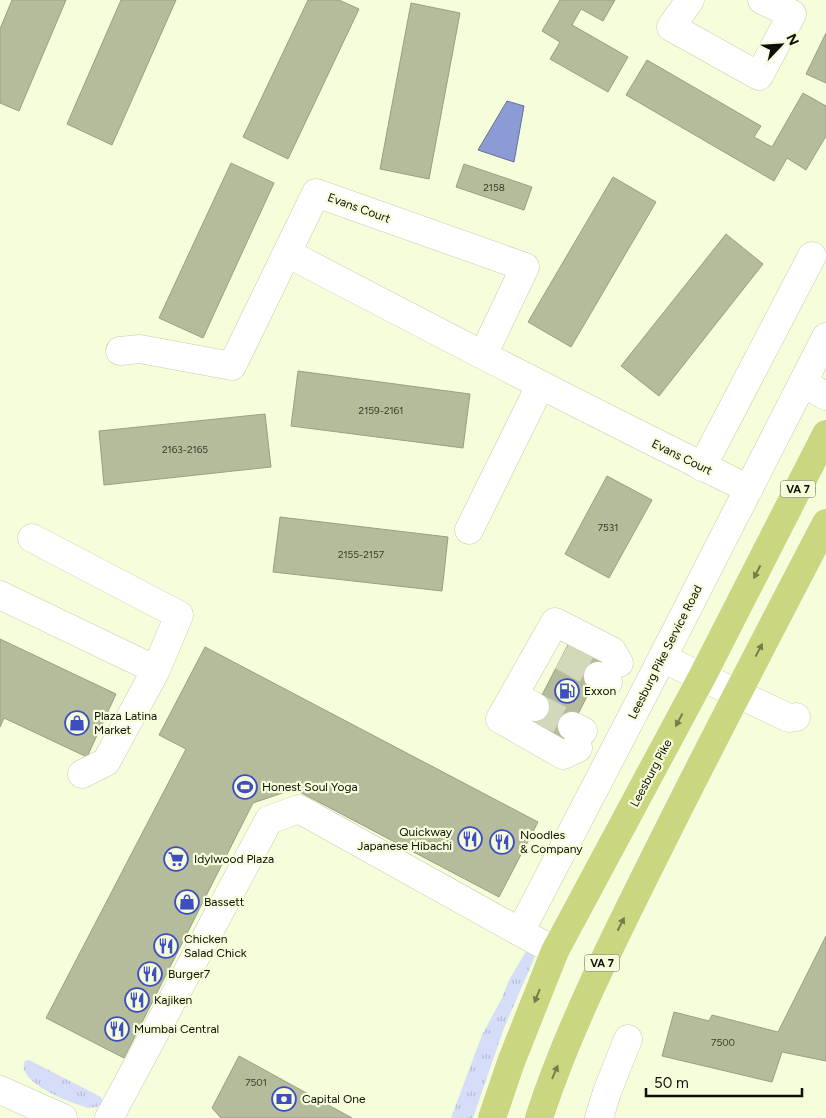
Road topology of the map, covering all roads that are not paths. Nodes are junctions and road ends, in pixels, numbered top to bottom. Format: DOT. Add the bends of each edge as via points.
graph roads {
  1 [pos="690,0"];
  2 [pos="762,0"];
  3 [pos="287,253"];
  4 [pos="812,256"];
  5 [pos="826,337"];
  6 [pos="120,351"];
  7 [pos="483,355"];
  8 [pos="540,386"];
  9 [pos="814,390"];
  10 [pos="826,434"];
  11 [pos="702,467"];
  12 [pos="749,489"];
  13 [pos="826,522"];
  14 [pos="469,530"];
  15 [pos="32,538"];
  16 [pos="0,595"];
  17 [pos="662,658"];
  18 [pos="156,670"];
  19 [pos="608,673"];
  20 [pos="702,677"];
  21 [pos="737,693"];
  22 [pos="796,717"];
  23 [pos="577,735"];
  24 [pos="82,774"];
  25 [pos="520,932"];
  26 [pos="555,951"];
  27 [pos="628,1039"];
  28 [pos="0,1090"];
  29 [pos="63,1118"];
  30 [pos="109,1118"];
  31 [pos="492,1118"];
  32 [pos="539,1118"];
  33 [pos="599,1118"];
  1 -- 2 [label="street" via="671,27 759,76 792,14"];
  3 -- 6 [label="street" via="232,366 140,349"];
  3 -- 7 [label="street, Evans Court"];
  3 -- 7 [label="street, Evans Court" via="316,193 524,267"];
  4 -- 11 [label="street"];
  5 -- 9 [label="street, Leesburg Pike Service Road"];
  7 -- 8 [label="street, Evans Court"];
  8 -- 11 [label="street, Evans Court"];
  8 -- 14 [label="street"];
  9 -- 12 [label="street, Leesburg Pike Service Road"];
  10 -- 20 [label="main road, Leesburg Pike / VA 7, one-way"];
  11 -- 12 [label="street, Evans Court"];
  12 -- 17 [label="street, Leesburg Pike Service Road"];
  21 -- 13 [label="main road, VA 7, one-way"];
  15 -- 18 [label="street" via="179,615"];
  16 -- 18 [label="street"];
  17 -- 20 [label="street"];
  17 -- 25 [label="street, Leesburg Pike Service Road"];
  18 -- 24 [label="street" via="106,762"];
  19 -- 23 [label="street" via="612,651 555,622 552,650 525,701 500,719 563,755"];
  20 -- 21 [label="street"];
  20 -- 26 [label="main road, Leesburg Pike / VA 7, one-way"];
  21 -- 22 [label="street" via="789,718"];
  32 -- 21 [label="main road, VA 7, one-way" via="551,1080 598,972"];
  25 -- 26 [label="street"];
  25 -- 30 [label="street" via="299,809 269,820"];
  26 -- 31 [label="main road, Leesburg Pike / VA 7, one-way"];
  27 -- 33 [label="street"];
  28 -- 29 [label="street"];
}
